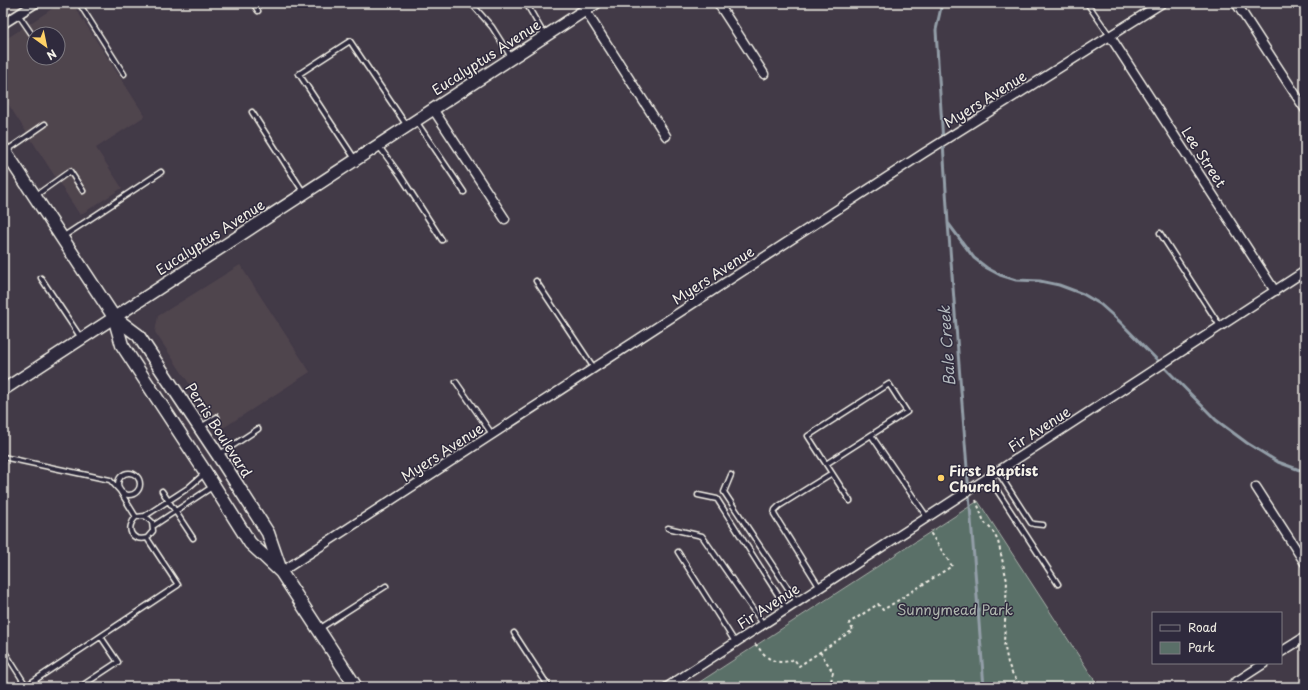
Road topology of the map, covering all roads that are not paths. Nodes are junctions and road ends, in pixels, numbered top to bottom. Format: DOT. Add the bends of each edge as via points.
graph roads {
  1 [pos="36,3"];
  2 [pos="79,3"];
  3 [pos="253,3"];
  4 [pos="471,3"];
  5 [pos="526,3"];
  6 [pos="596,3"];
  7 [pos="718,3"];
  8 [pos="1087,3"];
  9 [pos="1162,3"];
  10 [pos="1236,3"];
  11 [pos="1150,6"];
  12 [pos="585,10"];
  13 [pos="258,11"];
  14 [pos="18,14"];
  15 [pos="3,24"];
  16 [pos="26,26"];
  17 [pos="545,36"];
  18 [pos="1110,36"];
  19 [pos="512,58"];
  20 [pos="124,74"];
  21 [pos="764,74"];
  22 [pos="433,109"];
  23 [pos="1305,109"];
  24 [pos="252,112"];
  25 [pos="412,123"];
  26 [pos="45,124"];
  27 [pos="666,136"];
  28 [pos="378,145"];
  29 [pos="4,149"];
  30 [pos="356,160"];
  31 [pos="161,172"];
  32 [pos="83,191"];
  33 [pos="464,192"];
  34 [pos="304,193"];
  35 [pos="35,196"];
  36 [pos="505,219"];
  37 [pos="1160,233"];
  38 [pos="62,237"];
  39 [pos="442,240"];
  40 [pos="1305,271"];
  41 [pos="41,278"];
  42 [pos="536,281"];
  43 [pos="1275,291"];
  44 [pos="114,317"];
  45 [pos="1220,327"];
  46 [pos="82,338"];
  47 [pos="594,368"];
  48 [pos="456,382"];
  49 [pos="3,390"];
  50 [pos="217,417"];
  51 [pos="199,428"];
  52 [pos="258,429"];
  53 [pos="493,434"];
  54 [pos="871,435"];
  55 [pos="218,456"];
  56 [pos="3,457"];
  57 [pos="826,464"];
  58 [pos="998,472"];
  59 [pos="206,473"];
  60 [pos="832,473"];
  61 [pos="731,475"];
  62 [pos="989,478"];
  63 [pos="214,486"];
  64 [pos="1256,487"];
  65 [pos="120,491"];
  66 [pos="162,491"];
  67 [pos="698,495"];
  68 [pos="169,500"];
  69 [pos="850,501"];
  70 [pos="176,512"];
  71 [pos="145,516"];
  72 [pos="136,517"];
  73 [pos="928,518"];
  74 [pos="1043,525"];
  75 [pos="153,526"];
  76 [pos="668,528"];
  77 [pos="147,538"];
  78 [pos="193,538"];
  79 [pos="678,552"];
  80 [pos="1305,563"];
  81 [pos="281,572"];
  82 [pos="1058,584"];
  83 [pos="386,586"];
  84 [pos="820,588"];
  85 [pos="797,602"];
  86 [pos="787,609"];
  87 [pos="764,624"];
  88 [pos="319,629"];
  89 [pos="514,633"];
  90 [pos="101,636"];
  91 [pos="1305,636"];
  92 [pos="736,642"];
  93 [pos="3,649"];
  94 [pos="1282,651"];
  95 [pos="1262,664"];
  96 [pos="27,686"];
  97 [pos="80,687"];
  98 [pos="356,687"];
  99 [pos="549,687"];
  100 [pos="667,687"];
  101 [pos="1228,687"];
  1 -- 14 [label="street"];
  2 -- 20 [label="lane"];
  3 -- 13 [label="lane"];
  4 -- 19 [label="lane" via="492,27"];
  5 -- 17 [label="lane"];
  6 -- 12 [label="street, Eucalyptus Avenue"];
  7 -- 21 [label="street"];
  8 -- 18 [label="lane"];
  9 -- 11 [label="street, Myers Avenue"];
  10 -- 23 [label="street"];
  11 -- 18 [label="street, Myers Avenue"];
  12 -- 17 [label="street, Eucalyptus Avenue"];
  12 -- 27 [label="street"];
  14 -- 15 [label="street"];
  14 -- 16 [label="lane"];
  17 -- 19 [label="street, Eucalyptus Avenue"];
  18 -- 43 [label="street, Lee Street"];
  18 -- 47 [label="street, Myers Avenue" via="924,153"];
  19 -- 22 [label="street, Eucalyptus Avenue"];
  22 -- 25 [label="street, Eucalyptus Avenue"];
  22 -- 36 [label="street, Eucalyptus Avenue"];
  24 -- 34 [label="lane"];
  25 -- 28 [label="street, Eucalyptus Avenue"];
  25 -- 30 [label="lane" via="350,41 299,74"];
  25 -- 33 [label="lane"];
  26 -- 29 [label="lane"];
  28 -- 30 [label="street, Eucalyptus Avenue"];
  28 -- 39 [label="lane"];
  29 -- 35 [label="main road, Perris Boulevard"];
  30 -- 34 [label="street, Eucalyptus Avenue"];
  31 -- 38 [label="lane"];
  32 -- 35 [label="lane" via="70,171"];
  34 -- 44 [label="street, Eucalyptus Avenue"];
  35 -- 38 [label="main road, Perris Boulevard"];
  37 -- 45 [label="lane"];
  38 -- 44 [label="main road, Perris Boulevard"];
  40 -- 43 [label="street, Fir Avenue"];
  41 -- 46 [label="lane"];
  42 -- 47 [label="lane"];
  43 -- 45 [label="street, Fir Avenue"];
  44 -- 46 [label="street, Eucalyptus Avenue"];
  44 -- 51 [label="main road, Perris Boulevard" via="138,335"];
  44 -- 59 [label="main road, Perris Boulevard" via="122,345"];
  45 -- 58 [label="street, Fir Avenue"];
  46 -- 49 [label="street, Eucalyptus Avenue"];
  47 -- 53 [label="street, Myers Avenue"];
  48 -- 53 [label="lane"];
  50 -- 51 [label="lane"];
  51 -- 55 [label="main road, Perris Boulevard"];
  52 -- 55 [label="lane"];
  53 -- 81 [label="street, Myers Avenue"];
  54 -- 57 [label="lane"];
  54 -- 57 [label="lane" via="906,412 889,384 808,436"];
  54 -- 73 [label="lane"];
  55 -- 81 [label="main road, Perris Boulevard" via="268,532"];
  56 -- 65 [label="lane" via="110,480"];
  57 -- 60 [label="lane"];
  58 -- 62 [label="street, Fir Avenue"];
  58 -- 74 [label="lane" via="1031,523"];
  59 -- 63 [label="main road, Perris Boulevard"];
  59 -- 68 [label="lane"];
  60 -- 69 [label="lane"];
  60 -- 84 [label="lane" via="779,506 774,514"];
  61 -- 85 [label="lane" via="724,492"];
  62 -- 73 [label="street, Fir Avenue"];
  62 -- 82 [label="lane"];
  63 -- 70 [label="lane"];
  63 -- 81 [label="main road, Perris Boulevard" via="250,543"];
  64 -- 80 [label="street"];
  65 -- 65 [label="lane" via="127,495 136,493 140,486 138,478 130,473 122,476 118,483"];
  65 -- 72 [label="lane"];
  66 -- 68 [label="lane"];
  67 -- 86 [label="lane" via="716,499"];
  68 -- 70 [label="lane"];
  68 -- 71 [label="lane"];
  70 -- 75 [label="lane"];
  70 -- 78 [label="lane"];
  71 -- 72 [label="lane"];
  71 -- 75 [label="lane"];
  72 -- 77 [label="lane" via="130,524 131,533 138,539"];
  73 -- 84 [label="street, Fir Avenue"];
  75 -- 77 [label="lane" via="151,535"];
  76 -- 87 [label="lane" via="702,536"];
  77 -- 90 [label="lane" via="178,585"];
  79 -- 92 [label="lane"];
  81 -- 88 [label="main road, Perris Boulevard"];
  83 -- 88 [label="lane"];
  84 -- 85 [label="street, Fir Avenue"];
  85 -- 86 [label="street, Fir Avenue"];
  86 -- 87 [label="street, Fir Avenue"];
  87 -- 92 [label="street, Fir Avenue"];
  88 -- 98 [label="main road, Perris Boulevard"];
  89 -- 99 [label="lane"];
  90 -- 96 [label="lane"];
  90 -- 97 [label="lane" via="118,662"];
  91 -- 94 [label="street"];
  92 -- 100 [label="street, Fir Avenue"];
  93 -- 96 [label="lane"];
  95 -- 101 [label="street"];
}
